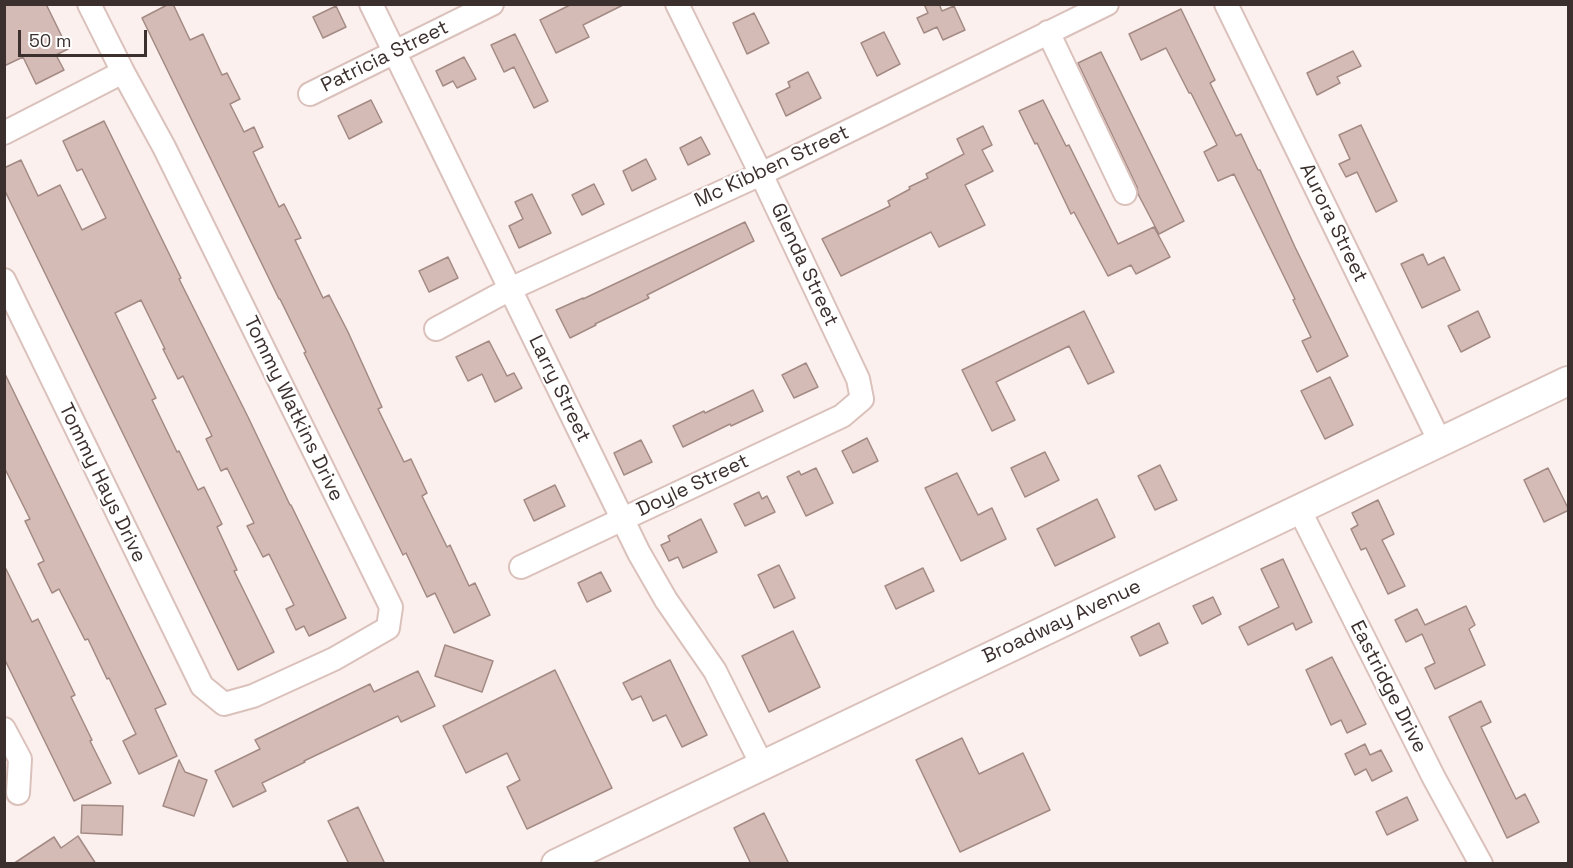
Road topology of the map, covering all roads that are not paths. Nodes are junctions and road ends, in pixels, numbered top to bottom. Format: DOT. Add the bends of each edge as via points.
graph roads {
  1 [pos="89,4"];
  2 [pos="371,4"];
  3 [pos="492,4"];
  4 [pos="1107,4"];
  5 [pos="1226,4"];
  6 [pos="686,8"];
  7 [pos="1048,32"];
  8 [pos="394,52"];
  9 [pos="123,72"];
  10 [pos="310,94"];
  11 [pos="4,133"];
  12 [pos="760,174"];
  13 [pos="1125,193"];
  14 [pos="4,280"];
  15 [pos="510,289"];
  16 [pos="436,329"];
  17 [pos="1569,381"];
  18 [pos="862,399"];
  19 [pos="1440,442"];
  20 [pos="1299,509"];
  21 [pos="622,519"];
  22 [pos="521,567"];
  23 [pos="202,686"];
  24 [pos="4,729"];
  25 [pos="762,765"];
  26 [pos="18,794"];
  27 [pos="556,864"];
  28 [pos="1481,864"];
  1 -- 9 [label="street, Tommy Watkins Drive"];
  2 -- 8 [label="street, Larry Street"];
  3 -- 8 [label="street, Patricia Street"];
  4 -- 7 [label="street, Mc Kibben Street"];
  5 -- 19 [label="street, Aurora Street"];
  6 -- 12 [label="street, Glenda Street"];
  7 -- 12 [label="street, Mc Kibben Street"];
  7 -- 13 [label="street"];
  8 -- 10 [label="street, Patricia Street"];
  8 -- 15 [label="street, Larry Street"];
  9 -- 11 [label="street"];
  9 -- 23 [label="street, Tommy Watkins Drive" via="164,147 391,607 388,628 334,659 253,696 224,704"];
  12 -- 15 [label="street, Mc Kibben Street"];
  12 -- 18 [label="street, Glenda Street" via="858,379"];
  14 -- 23 [label="street, Tommy Hays Drive"];
  15 -- 16 [label="street, Mc Kibben Street"];
  15 -- 21 [label="street, Larry Street"];
  17 -- 19 [label="main road, Broadway Avenue"];
  18 -- 21 [label="street, Doyle Street" via="842,416"];
  19 -- 20 [label="main road, Broadway Avenue"];
  20 -- 25 [label="main road, Broadway Avenue"];
  20 -- 28 [label="street, Eastridge Drive"];
  21 -- 22 [label="street, Doyle Street"];
  21 -- 25 [label="street, Larry Street" via="666,600 716,671"];
  24 -- 26 [label="street" via="20,759"];
  25 -- 27 [label="main road, Broadway Avenue"];
}
